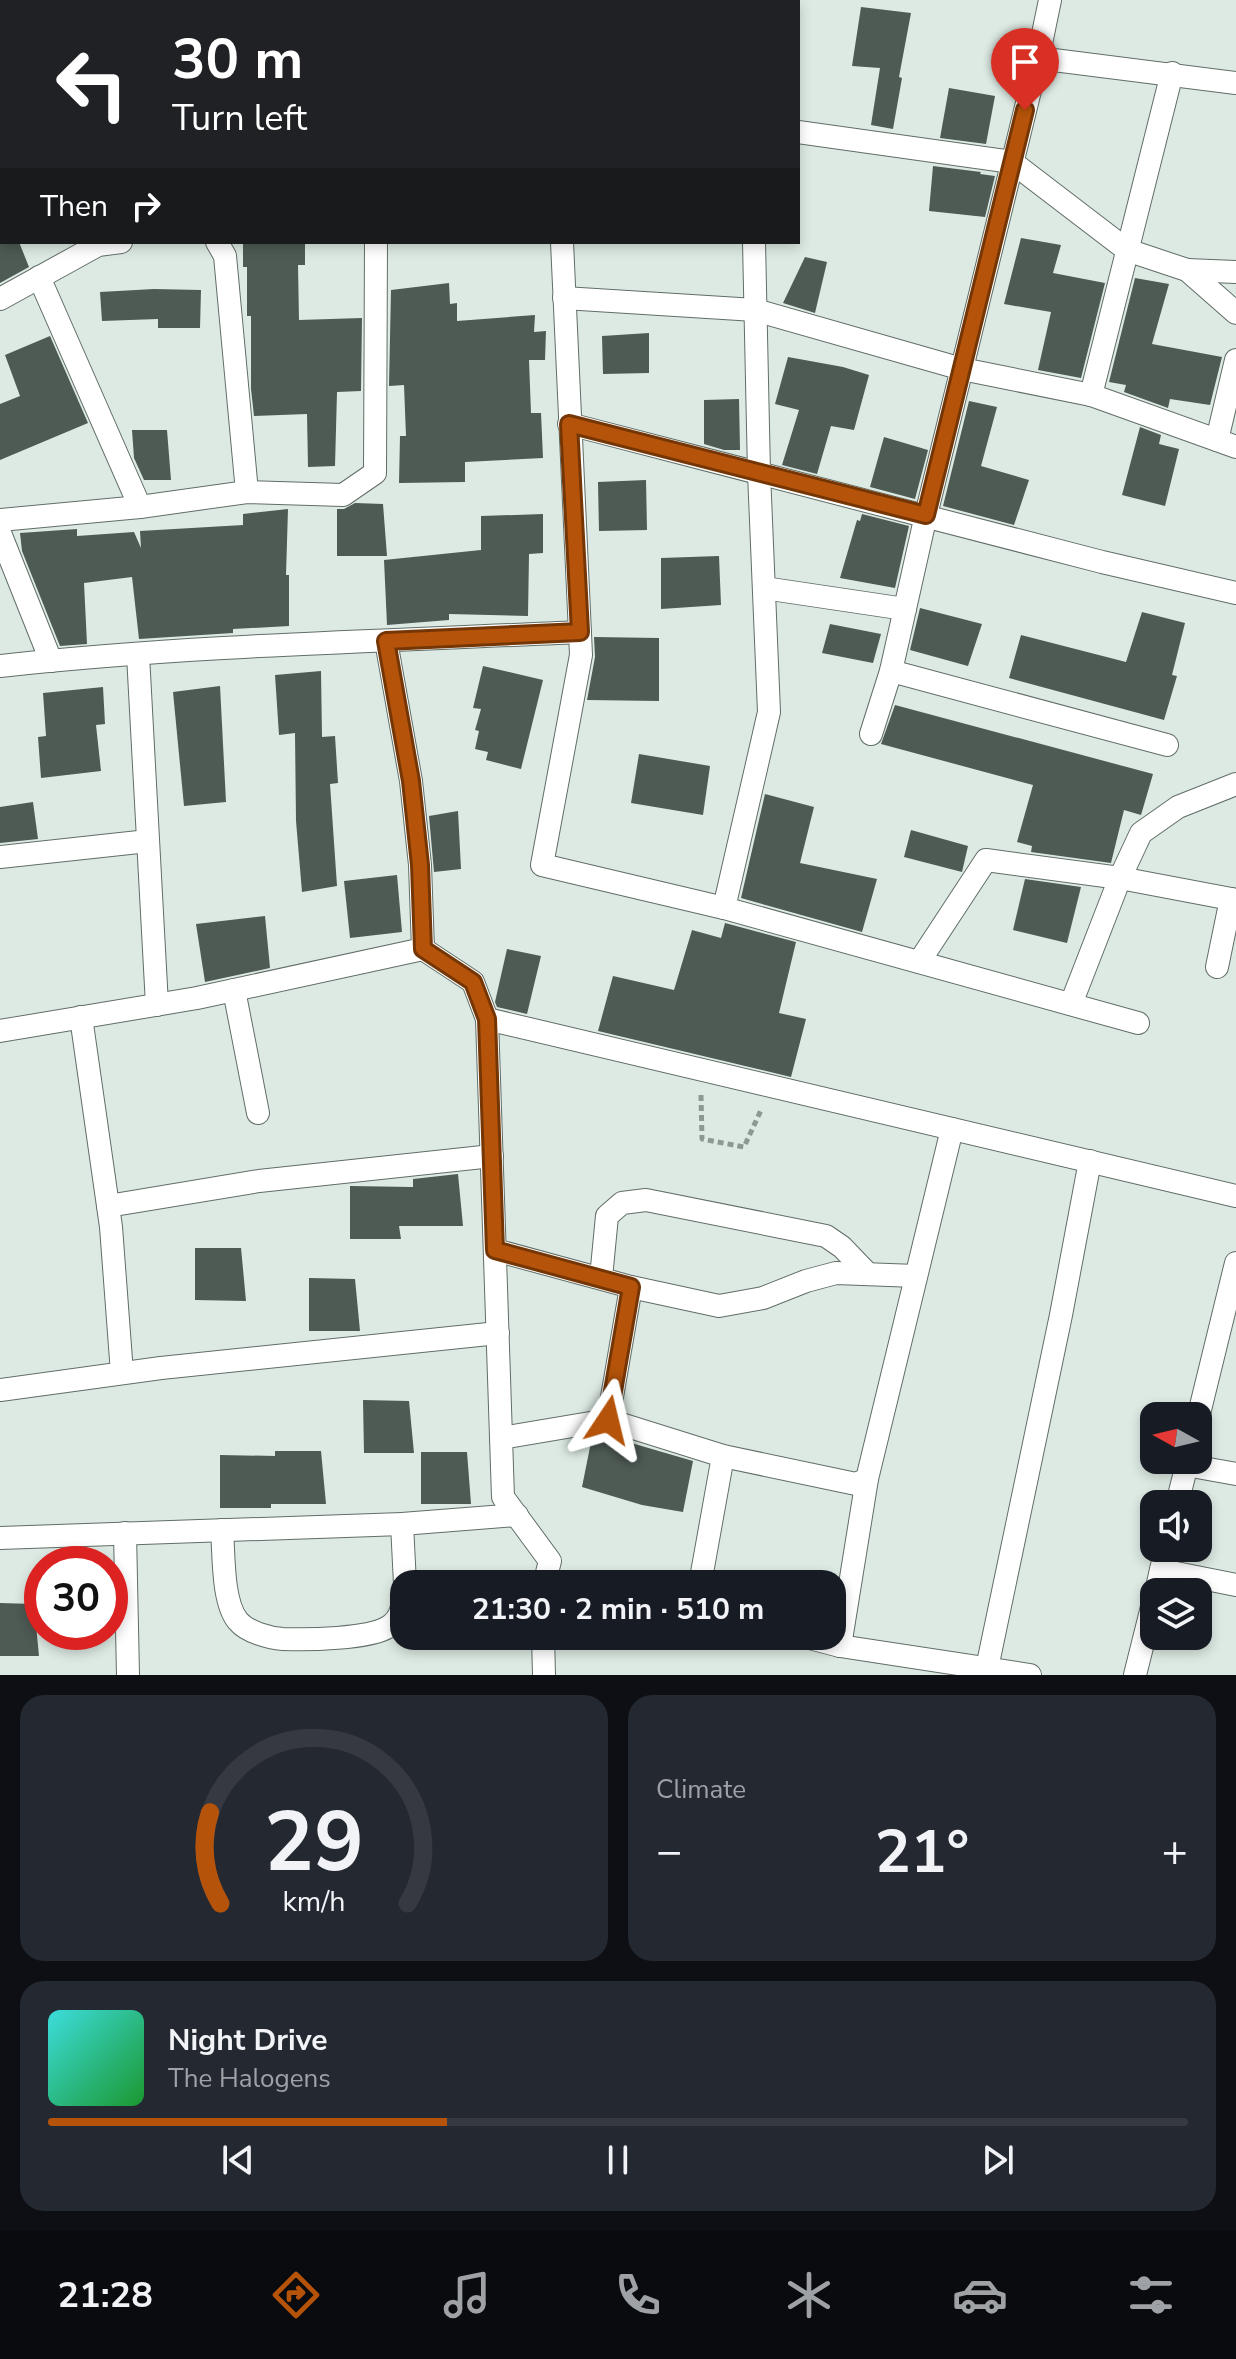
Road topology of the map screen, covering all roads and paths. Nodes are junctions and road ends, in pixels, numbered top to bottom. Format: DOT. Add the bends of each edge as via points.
graph roads {
  1 [pos="1050,0"];
  2 [pos="1038,58"];
  3 [pos="1172,73"];
  4 [pos="1236,83"];
  5 [pos="800,132"];
  6 [pos="1012,162"];
  7 [pos="106,244"];
  8 [pos="218,244"];
  9 [pos="376,244"];
  10 [pos="562,244"];
  11 [pos="754,244"];
  12 [pos="1127,250"];
  13 [pos="1187,270"];
  14 [pos="1236,272"];
  15 [pos="39,277"];
  16 [pos="564,298"];
  17 [pos="0,299"];
  18 [pos="755,310"];
  19 [pos="1236,313"];
  20 [pos="1236,360"];
  21 [pos="962,369"];
  22 [pos="1091,395"];
  23 [pos="569,424"];
  24 [pos="1226,443"];
  25 [pos="759,473"];
  26 [pos="247,492"];
  27 [pos="140,507"];
  28 [pos="926,515"];
  29 [pos="0,520"];
  30 [pos="0,533"];
  31 [pos="764,588"];
  32 [pos="1236,593"];
  33 [pos="905,609"];
  34 [pos="580,632"];
  35 [pos="386,641"];
  36 [pos="138,655"];
  37 [pos="51,661"];
  38 [pos="0,666"];
  39 [pos="891,671"];
  40 [pos="871,734"];
  41 [pos="1167,745"];
  42 [pos="1236,784"];
  43 [pos="148,841"];
  44 [pos="0,857"];
  45 [pos="1120,878"];
  46 [pos="1234,900"];
  47 [pos="724,908"];
  48 [pos="423,949"];
  49 [pos="919,962"];
  50 [pos="1217,967"];
  51 [pos="234,990"];
  52 [pos="1071,1004"];
  53 [pos="157,1005"];
  54 [pos="81,1017"];
  55 [pos="487,1019"];
  56 [pos="1138,1023"];
  57 [pos="0,1031"];
  58 [pos="701,1070"];
  59 [pos="772,1086"];
  60 [pos="258,1113"];
  61 [pos="952,1129"];
  62 [pos="492,1156"];
  63 [pos="1090,1161"];
  64 [pos="1236,1196"];
  65 [pos="108,1206"];
  66 [pos="495,1250"];
  67 [pos="1236,1263"];
  68 [pos="867,1273"];
  69 [pos="916,1276"];
  70 [pos="601,1278"];
  71 [pos="631,1287"];
  72 [pos="498,1333"];
  73 [pos="122,1373"];
  74 [pos="0,1390"];
  75 [pos="1202,1402"];
  76 [pos="608,1420"];
  77 [pos="501,1438"];
  78 [pos="723,1456"];
  79 [pos="1212,1469"];
  80 [pos="1236,1474"];
  81 [pos="867,1479"];
  82 [pos="517,1515"];
  83 [pos="402,1524"];
  84 [pos="222,1530"];
  85 [pos="125,1533"];
  86 [pos="0,1538"];
  87 [pos="403,1570"];
  88 [pos="548,1570"];
  89 [pos="703,1570"];
  90 [pos="1161,1570"];
  91 [pos="1236,1585"];
  92 [pos="846,1609"];
  93 [pos="390,1626"];
  94 [pos="846,1647"];
  95 [pos="543,1650"];
  96 [pos="1141,1650"];
  97 [pos="987,1668"];
  98 [pos="128,1675"];
  99 [pos="544,1675"];
  100 [pos="1030,1675"];
  101 [pos="1135,1675"];
  1 -- 2 [label="street"];
  2 -- 3 [label="street"];
  2 -- 6 [label="street"];
  3 -- 4 [label="street"];
  3 -- 12 [label="street"];
  5 -- 6 [label="street"];
  6 -- 12 [label="street"];
  6 -- 21 [label="street"];
  7 -- 15 [label="street"];
  8 -- 26 [label="street" via="225,256"];
  9 -- 26 [label="street" via="375,473 343,495"];
  10 -- 16 [label="street"];
  11 -- 18 [label="street"];
  12 -- 13 [label="street"];
  12 -- 22 [label="street"];
  13 -- 14 [label="street"];
  13 -- 19 [label="street"];
  15 -- 17 [label="street"];
  15 -- 27 [label="street"];
  16 -- 18 [label="street"];
  16 -- 23 [label="street"];
  18 -- 21 [label="street"];
  18 -- 25 [label="street"];
  20 -- 24 [label="street"];
  21 -- 22 [label="street"];
  21 -- 28 [label="street"];
  22 -- 24 [label="street"];
  23 -- 25 [label="street"];
  23 -- 34 [label="street"];
  25 -- 28 [label="street"];
  25 -- 31 [label="street"];
  26 -- 27 [label="street"];
  27 -- 29 [label="street"];
  28 -- 32 [label="street"];
  28 -- 33 [label="street"];
  30 -- 37 [label="street"];
  31 -- 33 [label="street"];
  31 -- 47 [label="street" via="769,712"];
  33 -- 39 [label="street"];
  34 -- 35 [label="street"];
  34 -- 47 [label="street" via="581,655 542,865"];
  35 -- 36 [label="street"];
  35 -- 48 [label="street" via="411,781"];
  36 -- 37 [label="street"];
  36 -- 43 [label="street"];
  37 -- 38 [label="street"];
  39 -- 40 [label="street"];
  39 -- 41 [label="street"];
  42 -- 45 [label="street" via="1178,807 1141,833"];
  43 -- 44 [label="street"];
  43 -- 53 [label="street"];
  45 -- 46 [label="street"];
  45 -- 49 [label="street" via="986,860"];
  45 -- 52 [label="street"];
  46 -- 50 [label="street"];
  47 -- 49 [label="street"];
  48 -- 51 [label="street"];
  48 -- 55 [label="street" via="473,982"];
  49 -- 52 [label="street"];
  51 -- 53 [label="street"];
  51 -- 60 [label="street"];
  52 -- 56 [label="street"];
  53 -- 54 [label="street"];
  54 -- 57 [label="street"];
  54 -- 65 [label="street"];
  55 -- 58 [label="street"];
  55 -- 62 [label="street"];
  58 -- 59 [label="street"];
  58 -- 59 [label="path" via="702,1139 744,1147"];
  59 -- 61 [label="street"];
  61 -- 63 [label="street"];
  61 -- 69 [label="street"];
  62 -- 65 [label="street" via="259,1181"];
  62 -- 66 [label="street"];
  63 -- 64 [label="street"];
  63 -- 97 [label="street"];
  65 -- 73 [label="street"];
  66 -- 70 [label="street"];
  66 -- 72 [label="street"];
  67 -- 75 [label="street"];
  68 -- 69 [label="street"];
  68 -- 70 [label="street" via="826,1236 646,1200 622,1203 607,1216"];
  68 -- 71 [label="street" via="836,1273 763,1298 719,1306"];
  69 -- 81 [label="street"];
  70 -- 71 [label="street"];
  71 -- 76 [label="street"];
  72 -- 73 [label="street"];
  72 -- 77 [label="street"];
  73 -- 74 [label="street"];
  76 -- 77 [label="street"];
  76 -- 78 [label="street"];
  77 -- 82 [label="street" via="503,1497"];
  78 -- 81 [label="street" via="856,1484"];
  78 -- 89 [label="street"];
  79 -- 80 [label="street"];
  81 -- 92 [label="street"];
  82 -- 83 [label="street"];
  82 -- 88 [label="street" via="550,1561"];
  83 -- 84 [label="street"];
  83 -- 87 [label="street"];
  84 -- 85 [label="street"];
  84 -- 93 [label="street" via="228,1601 238,1622 256,1633 281,1639 363,1636"];
  85 -- 86 [label="street"];
  85 -- 98 [label="street"];
  90 -- 91 [label="street"];
  94 -- 97 [label="street"];
  95 -- 99 [label="street"];
  96 -- 101 [label="street"];
  97 -- 100 [label="street"];
}
